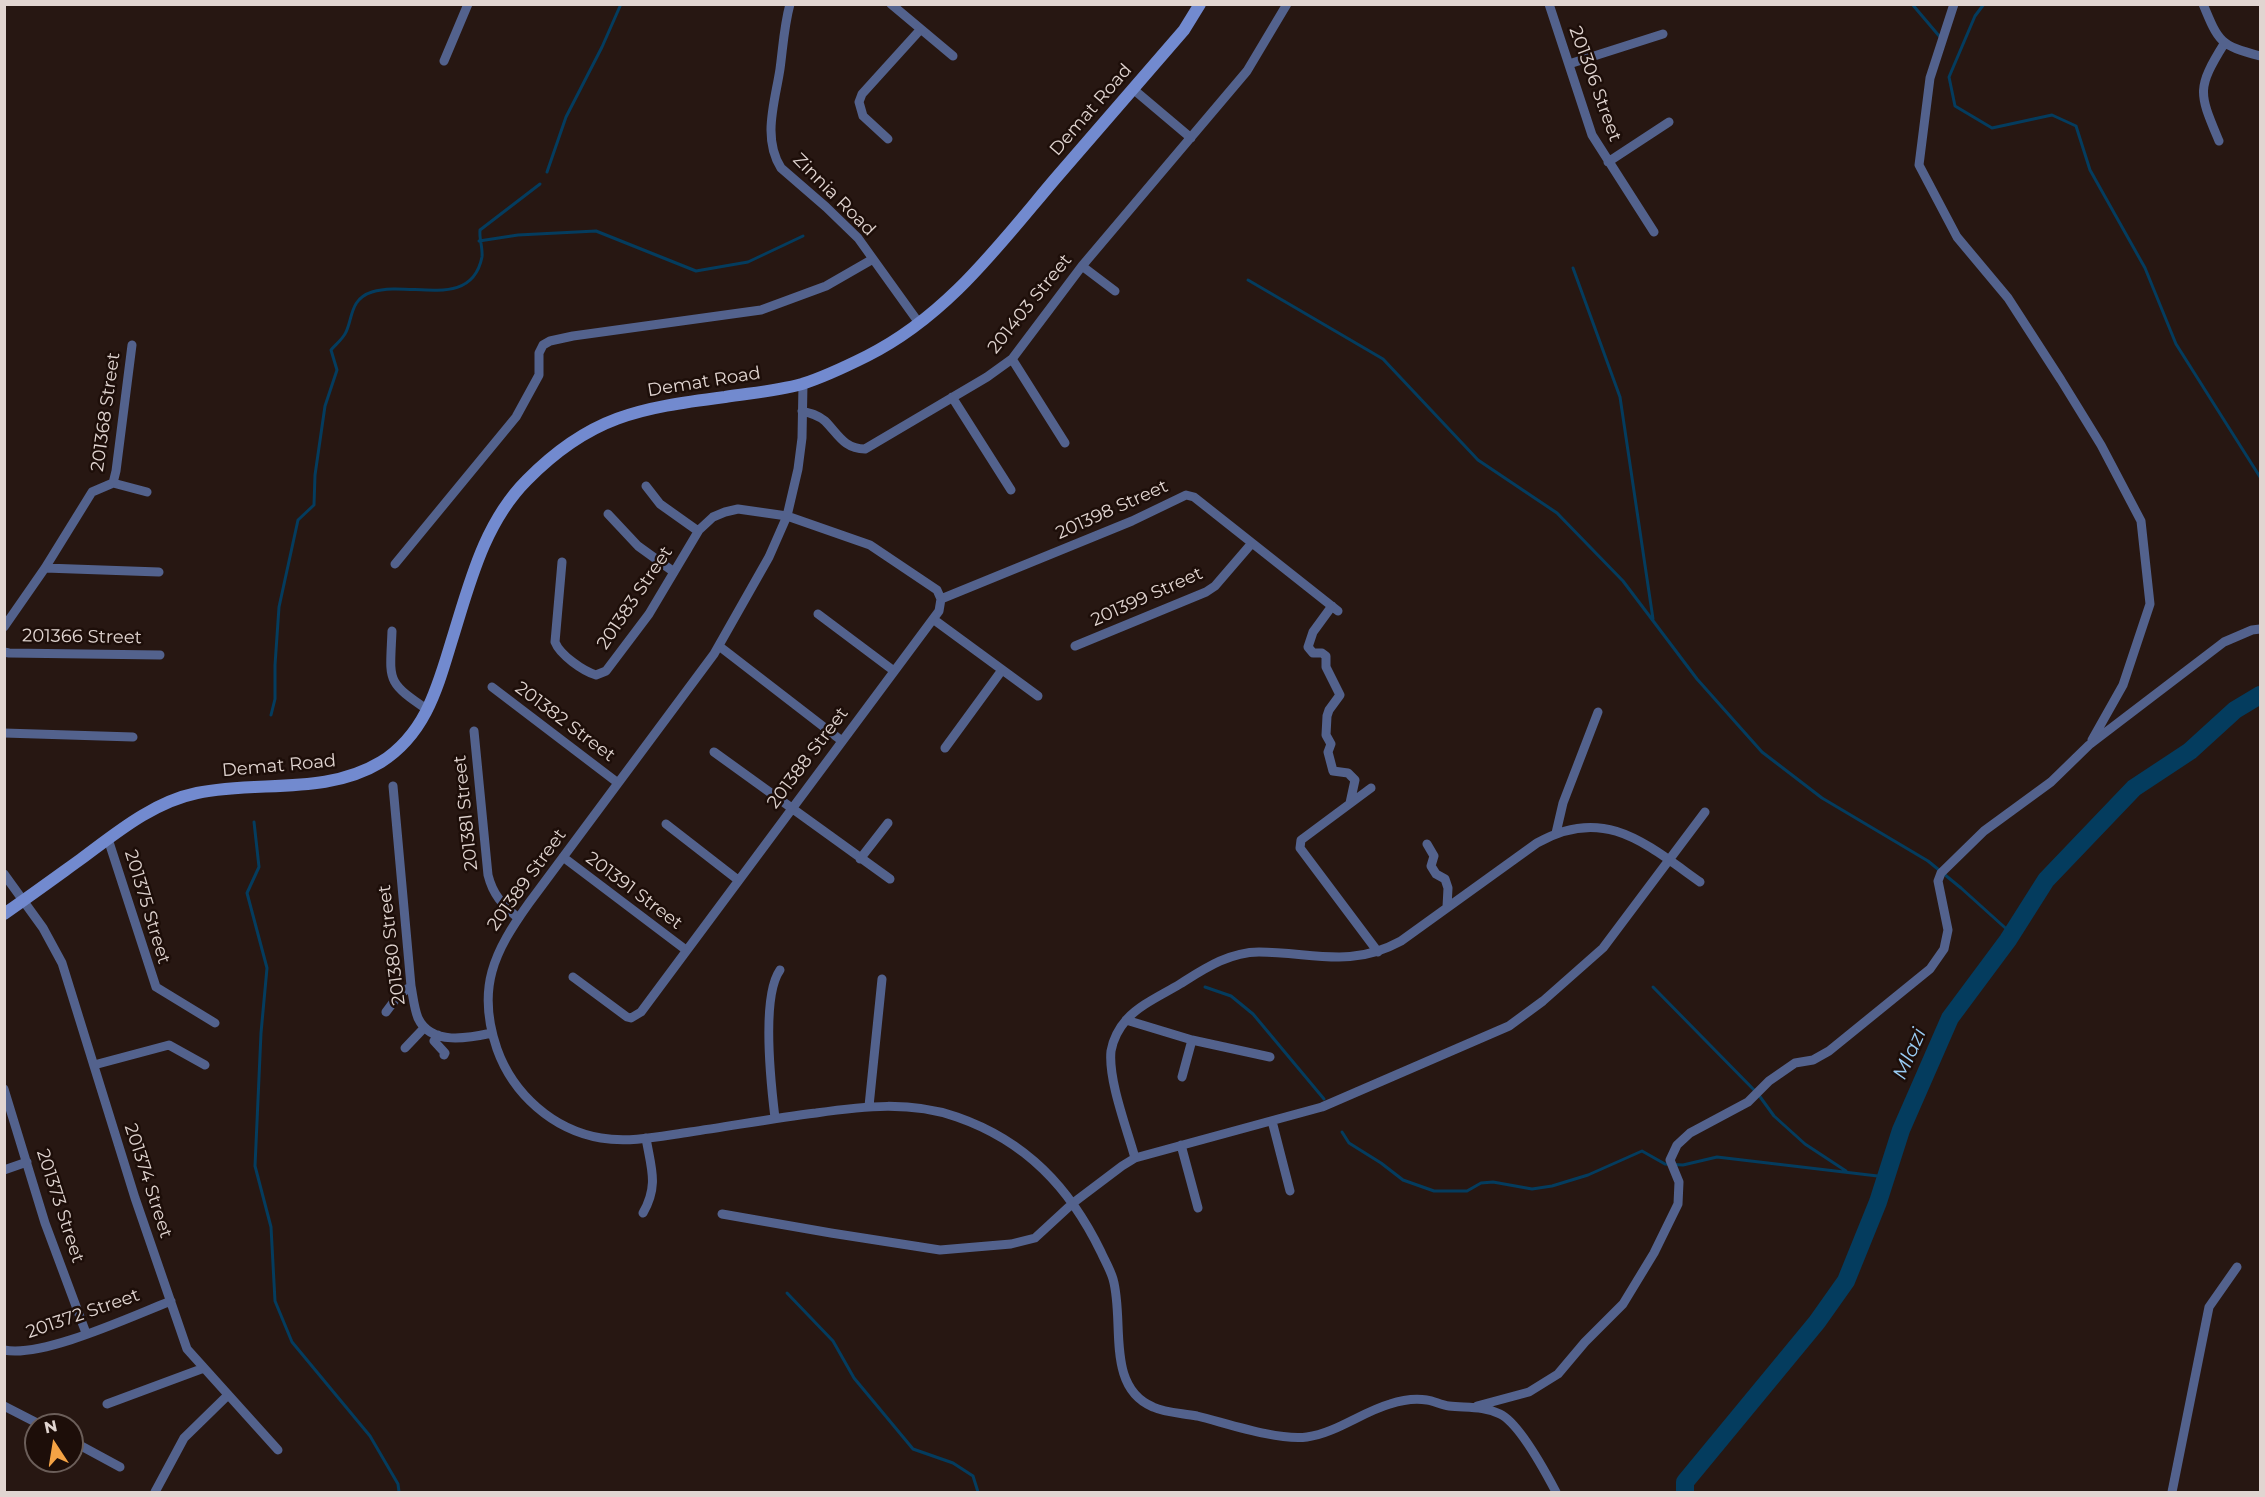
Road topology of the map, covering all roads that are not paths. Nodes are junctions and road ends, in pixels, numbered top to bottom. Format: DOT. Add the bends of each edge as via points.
graph roads {
  1 [pos="468,4"];
  2 [pos="790,4"];
  3 [pos="891,4"];
  4 [pos="1200,4"];
  5 [pos="1287,4"];
  6 [pos="1550,4"];
  7 [pos="1954,4"];
  8 [pos="2203,4"];
  9 [pos="920,30"];
  10 [pos="1663,34"];
  11 [pos="2224,44"];
  12 [pos="952,56"];
  13 [pos="2260,56"];
  14 [pos="444,61"];
  15 [pos="1569,64"];
  16 [pos="1133,88"];
  17 [pos="1669,122"];
  18 [pos="1191,138"];
  19 [pos="888,139"];
  20 [pos="2218,141"];
  21 [pos="1608,162"];
  22 [pos="1654,232"];
  23 [pos="873,259"];
  24 [pos="1082,266"];
  25 [pos="1115,291"];
  26 [pos="919,323"];
  27 [pos="132,345"];
  28 [pos="1012,359"];
  29 [pos="803,384"];
  30 [pos="952,397"];
  31 [pos="802,411"];
  32 [pos="1065,443"];
  33 [pos="113,483"];
  34 [pos="646,486"];
  35 [pos="1011,490"];
  36 [pos="147,492"];
  37 [pos="608,514"];
  38 [pos="787,516"];
  39 [pos="698,531"];
  40 [pos="1252,543"];
  41 [pos="562,562"];
  42 [pos="395,564"];
  43 [pos="45,568"];
  44 [pos="159,572"];
  45 [pos="674,572"];
  46 [pos="941,599"];
  47 [pos="818,614"];
  48 [pos="933,619"];
  49 [pos="4,627"];
  50 [pos="2260,629"];
  51 [pos="392,631"];
  52 [pos="719,646"];
  53 [pos="1075,646"];
  54 [pos="4,652"];
  55 [pos="160,655"];
  56 [pos="1002,670"];
  57 [pos="894,671"];
  58 [pos="492,687"];
  59 [pos="1038,696"];
  60 [pos="428,710"];
  61 [pos="1598,712"];
  62 [pos="474,730"];
  63 [pos="4,733"];
  64 [pos="133,738"];
  65 [pos="842,741"];
  66 [pos="2089,745"];
  67 [pos="945,748"];
  68 [pos="714,752"];
  69 [pos="618,783"];
  70 [pos="393,786"];
  71 [pos="1371,788"];
  72 [pos="1350,803"];
  73 [pos="790,809"];
  74 [pos="1705,812"];
  75 [pos="666,824"];
  76 [pos="888,824"];
  77 [pos="1556,833"];
  78 [pos="108,839"];
  79 [pos="1427,844"];
  80 [pos="563,858"];
  81 [pos="860,859"];
  82 [pos="1668,860"];
  83 [pos="4,874"];
  84 [pos="890,879"];
  85 [pos="738,880"];
  86 [pos="1700,882"];
  87 [pos="22,901"];
  88 [pos="1447,908"];
  89 [pos="4,914"];
  90 [pos="518,918"];
  91 [pos="686,950"];
  92 [pos="1378,952"];
  93 [pos="780,970"];
  94 [pos="573,977"];
  95 [pos="882,979"];
  96 [pos="411,986"];
  97 [pos="386,1012"];
  98 [pos="1126,1020"];
  99 [pos="215,1023"];
  100 [pos="424,1028"];
  101 [pos="492,1033"];
  102 [pos="438,1035"];
  103 [pos="1192,1040"];
  104 [pos="405,1048"];
  105 [pos="444,1055"];
  106 [pos="1270,1057"];
  107 [pos="94,1065"];
  108 [pos="205,1065"];
  109 [pos="1182,1077"];
  110 [pos="4,1089"];
  111 [pos="869,1106"];
  112 [pos="775,1118"];
  113 [pos="1272,1121"];
  114 [pos="646,1138"];
  115 [pos="1181,1145"];
  116 [pos="1136,1158"];
  117 [pos="27,1162"];
  118 [pos="4,1170"];
  119 [pos="1290,1191"];
  120 [pos="1073,1203"];
  121 [pos="1198,1209"];
  122 [pos="643,1213"];
  123 [pos="722,1214"];
  124 [pos="2237,1267"];
  125 [pos="171,1301"];
  126 [pos="86,1333"];
  127 [pos="4,1350"];
  128 [pos="204,1368"];
  129 [pos="228,1395"];
  130 [pos="107,1404"];
  131 [pos="4,1406"];
  132 [pos="1475,1407"];
  133 [pos="24,1416"];
  134 [pos="84,1448"];
  135 [pos="278,1450"];
  136 [pos="120,1467"];
  137 [pos="155,1492"];
  138 [pos="1556,1492"];
  139 [pos="2172,1492"];
  1 -- 14 [label="street"];
  2 -- 23 [label="street, Zinnia Road" via="772,110 773,151 781,168 841,221"];
  3 -- 9 [label="street"];
  4 -- 16 [label="street, Demat Road" via="1184,30"];
  5 -- 18 [label="street, 201403 Street" via="1247,71"];
  6 -- 15 [label="street, 201306 Street"];
  7 -- 66 [label="street" via="1930,78 1919,165 1957,237 2008,298 2061,380 2141,521 2150,604 2123,685"];
  8 -- 11 [label="street"];
  9 -- 12 [label="street"];
  9 -- 19 [label="street" via="859,102 863,116"];
  10 -- 15 [label="street"];
  11 -- 13 [label="street"];
  11 -- 20 [label="street" via="2208,69 2202,89"];
  15 -- 21 [label="street, 201306 Street" via="1592,135"];
  16 -- 18 [label="street"];
  16 -- 26 [label="street, Demat Road" via="979,269"];
  17 -- 21 [label="street"];
  18 -- 24 [label="street, 201403 Street"];
  21 -- 22 [label="street, 201306 Street"];
  23 -- 26 [label="street, Zinnia Road"];
  23 -- 42 [label="street" via="826,286 761,310 573,336 543,345 539,375 516,417"];
  24 -- 25 [label="street"];
  24 -- 28 [label="street, 201403 Street"];
  26 -- 29 [label="street, Demat Road" via="869,355"];
  27 -- 33 [label="street, 201368 Street"];
  28 -- 30 [label="street, 201403 Street"];
  28 -- 32 [label="street"];
  29 -- 31 [label="street, 201389 Street"];
  29 -- 60 [label="street, Demat Road" via="648,408 598,425 547,460 522,484 486,540"];
  30 -- 31 [label="street, 201403 Street" via="865,449 851,447 824,420"];
  30 -- 35 [label="street"];
  31 -- 38 [label="street, 201389 Street" via="801,453"];
  33 -- 36 [label="street"];
  33 -- 43 [label="street" via="92,492"];
  34 -- 39 [label="street" via="660,504"];
  37 -- 45 [label="street" via="638,546"];
  38 -- 39 [label="street, 201383 Street" via="738,509 712,517"];
  38 -- 46 [label="street" via="870,545 937,590"];
  38 -- 52 [label="street, 201389 Street" via="769,557"];
  39 -- 45 [label="street, 201383 Street"];
  40 -- 46 [label="street, 201398 Street" via="1194,497 1186,495"];
  40 -- 53 [label="street, 201399 Street" via="1206,592"];
  40 -- 72 [label="street, 201398 Street" via="1335,609 1313,632 1308,647 1313,653 1326,656 1326,667 1340,695 1329,710 1326,735 1331,744 1328,752 1333,771 1348,773 1355,780"];
  41 -- 45 [label="street, 201383 Street" via="555,642 564,654 596,675 606,671 649,614"];
  43 -- 44 [label="street"];
  43 -- 49 [label="street"];
  46 -- 48 [label="street, 201388 Street"];
  47 -- 57 [label="street"];
  48 -- 56 [label="street"];
  48 -- 57 [label="street, 201388 Street"];
  50 -- 66 [label="street" via="2224,642"];
  51 -- 60 [label="street" via="393,681"];
  52 -- 65 [label="street"];
  52 -- 69 [label="street, 201389 Street"];
  54 -- 55 [label="street, 201366 Street"];
  56 -- 59 [label="street"];
  56 -- 67 [label="street"];
  57 -- 65 [label="street, 201388 Street"];
  58 -- 69 [label="street, 201382 Street"];
  60 -- 78 [label="street, Demat Road" via="402,745 361,773 319,783 196,793 154,809"];
  61 -- 77 [label="street" via="1563,803"];
  62 -- 90 [label="street, 201381 Street" via="488,875 498,901"];
  63 -- 64 [label="street"];
  65 -- 73 [label="street, 201388 Street"];
  66 -- 132 [label="street" via="2051,782 1984,831 1941,873 1938,881 1948,930 1944,949 1930,969 1829,1051 1813,1060 1795,1063 1768,1081 1748,1102 1690,1133 1677,1145 1670,1160 1679,1182 1678,1204 1623,1304 1558,1374 1529,1392"];
  68 -- 73 [label="street"];
  69 -- 80 [label="street, 201389 Street"];
  70 -- 96 [label="street, 201380 Street"];
  71 -- 72 [label="street"];
  72 -- 92 [label="street" via="1299,843"];
  73 -- 81 [label="street"];
  73 -- 85 [label="street, 201388 Street"];
  74 -- 82 [label="street"];
  75 -- 85 [label="street"];
  76 -- 81 [label="street"];
  77 -- 82 [label="street" via="1587,826 1612,830"];
  77 -- 88 [label="street"];
  78 -- 87 [label="street, Demat Road"];
  78 -- 99 [label="street, 201375 Street" via="156,987"];
  79 -- 88 [label="street" via="1434,856 1431,866 1445,879 1448,888"];
  80 -- 90 [label="street, 201389 Street"];
  80 -- 91 [label="street, 201391 Street"];
  81 -- 84 [label="street"];
  82 -- 86 [label="street"];
  82 -- 113 [label="street" via="1603,948 1514,1023 1338,1101"];
  83 -- 87 [label="street, 201374 Street"];
  85 -- 91 [label="street, 201388 Street"];
  87 -- 89 [label="street, Demat Road"];
  87 -- 107 [label="street, 201374 Street" via="58,954"];
  88 -- 92 [label="street" via="1401,941"];
  90 -- 101 [label="street, 201389 Street" via="501,946 490,978 488,1010"];
  91 -- 94 [label="street, 201388 Street" via="641,1012 631,1018"];
  92 -- 98 [label="street" via="1350,958 1241,954 1211,965"];
  93 -- 112 [label="street" via="772,984 768,1062"];
  95 -- 111 [label="street"];
  96 -- 97 [label="street"];
  96 -- 100 [label="street, 201380 Street" via="414,1006"];
  98 -- 103 [label="street"];
  98 -- 116 [label="street" via="1114,1040 1111,1064"];
  100 -- 102 [label="street"];
  100 -- 104 [label="street"];
  101 -- 102 [label="street" via="470,1038"];
  101 -- 114 [label="street, 201389 Street" via="507,1073 552,1119 602,1138"];
  102 -- 105 [label="street" via="434,1041"];
  103 -- 106 [label="street"];
  103 -- 109 [label="street"];
  107 -- 108 [label="street" via="164,1045 174,1046"];
  107 -- 125 [label="street, 201374 Street"];
  110 -- 117 [label="street, 201373 Street"];
  111 -- 112 [label="street, 201389 Street"];
  111 -- 120 [label="street, 201389 Street" via="937,1111 982,1127 1042,1166"];
  112 -- 114 [label="street, 201389 Street"];
  113 -- 115 [label="street"];
  113 -- 119 [label="street"];
  114 -- 122 [label="street" via="654,1184"];
  115 -- 116 [label="street"];
  115 -- 121 [label="street"];
  116 -- 120 [label="street"];
  117 -- 118 [label="street"];
  117 -- 126 [label="street, 201373 Street"];
  120 -- 123 [label="street" via="1035,1238 949,1250"];
  120 -- 132 [label="street, 201389 Street" via="1112,1274 1121,1367 1126,1382 1131,1393 1157,1410 1302,1438 1319,1435 1407,1399"];
  124 -- 139 [label="street" via="2209,1307"];
  125 -- 126 [label="street, 201372 Street"];
  125 -- 128 [label="street, 201374 Street" via="187,1349"];
  126 -- 127 [label="street, 201372 Street" via="33,1351"];
  128 -- 129 [label="street, 201374 Street"];
  128 -- 130 [label="street"];
  129 -- 135 [label="street, 201374 Street"];
  129 -- 137 [label="street" via="184,1438"];
  131 -- 133 [label="street"];
  132 -- 138 [label="street" via="1509,1420"];
  134 -- 136 [label="street"];
}
